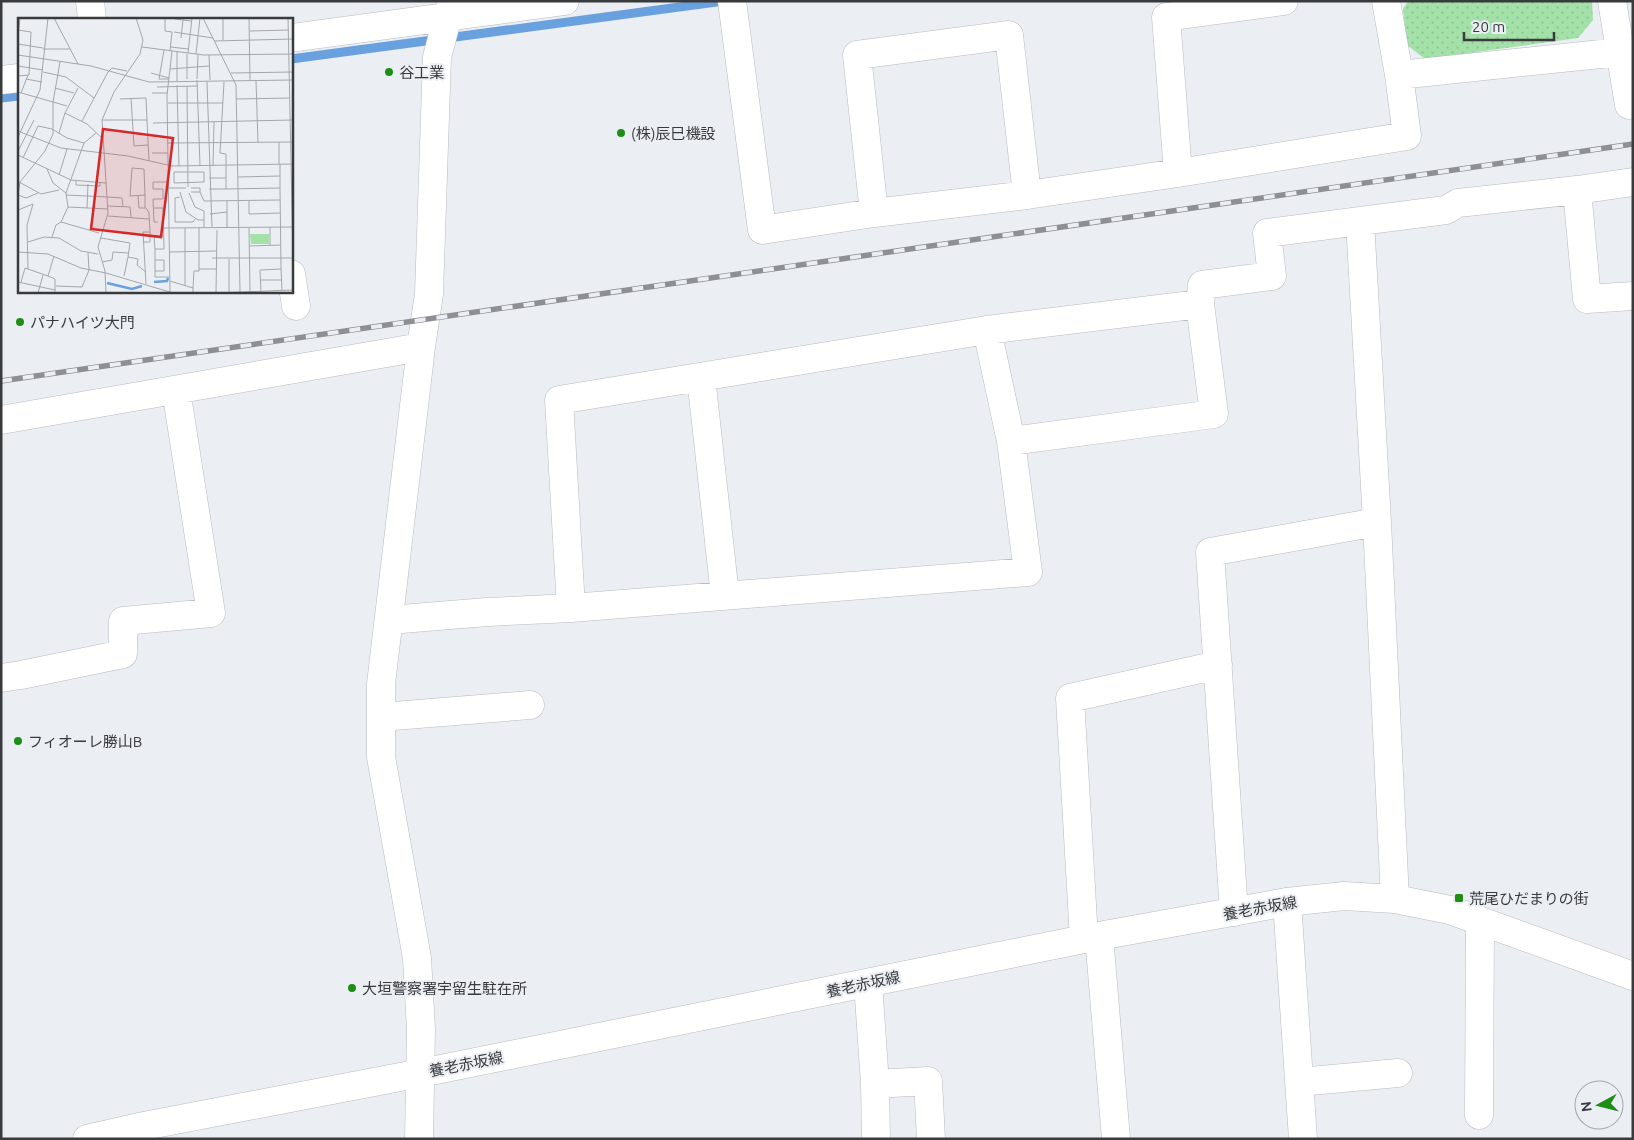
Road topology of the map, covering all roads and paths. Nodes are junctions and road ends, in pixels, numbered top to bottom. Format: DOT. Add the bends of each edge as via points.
graph roads {
  1 [pos="90,1"];
  2 [pos="565,1"];
  3 [pos="1284,1"];
  4 [pos="1386,1"];
  5 [pos="1612,1"];
  6 [pos="733,8"];
  7 [pos="448,14"];
  8 [pos="92,18"];
  9 [pos="292,38"];
  10 [pos="1620,52"];
  11 [pos="1399,75"];
  12 [pos="18,78"];
  13 [pos="1,80"];
  14 [pos="1633,104"];
  15 [pos="1178,173"];
  16 [pos="1633,182"];
  17 [pos="1577,190"];
  18 [pos="1027,194"];
  19 [pos="874,213"];
  20 [pos="1360,221"];
  21 [pos="292,280"];
  22 [pos="1633,296"];
  23 [pos="1200,304"];
  24 [pos="296,306"];
  25 [pos="987,330"];
  26 [pos="421,347"];
  27 [pos="701,376"];
  28 [pos="176,390"];
  29 [pos="1,420"];
  30 [pos="1011,441"];
  31 [pos="1377,522"];
  32 [pos="725,596"];
  33 [pos="571,608"];
  34 [pos="389,620"];
  35 [pos="1218,665"];
  36 [pos="1,678"];
  37 [pos="530,705"];
  38 [pos="381,717"];
  39 [pos="1395,899"];
  40 [pos="1287,902"];
  41 [pos="1234,912"];
  42 [pos="1480,921"];
  43 [pos="1092,938"];
  44 [pos="1633,976"];
  45 [pos="868,983"];
  46 [pos="421,1073"];
  47 [pos="1398,1073"];
  48 [pos="1299,1082"];
  49 [pos="875,1084"];
  50 [pos="1479,1115"];
  51 [pos="143,1132"];
  52 [pos="87,1139"];
  53 [pos="419,1139"];
  54 [pos="876,1139"];
  55 [pos="931,1139"];
  56 [pos="1116,1139"];
  57 [pos="1303,1139"];
  1 -- 8 [label="street"];
  2 -- 7 [label="street"];
  3 -- 15 [label="street" via="1166,17"];
  4 -- 11 [label="street"];
  5 -- 10 [label="street"];
  6 -- 19 [label="street" via="762,230"];
  7 -- 9 [label="street"];
  7 -- 26 [label="street" via="438,54 429,294"];
  10 -- 11 [label="street"];
  10 -- 14 [label="street" via="1629,105"];
  11 -- 15 [label="street" via="1407,136"];
  12 -- 13 [label="street"];
  15 -- 18 [label="street"];
  16 -- 17 [label="street"];
  17 -- 20 [label="street" via="1458,203 1446,210"];
  17 -- 22 [label="street" via="1587,299"];
  18 -- 19 [label="street"];
  18 -- 19 [label="street" via="1009,35 857,55"];
  20 -- 23 [label="street" via="1267,233 1272,276 1202,286"];
  20 -- 31 [label="street"];
  21 -- 24 [label="street"];
  23 -- 25 [label="street"];
  23 -- 30 [label="street" via="1214,414"];
  25 -- 27 [label="street"];
  25 -- 30 [label="street"];
  26 -- 28 [label="street"];
  26 -- 34 [label="street"];
  27 -- 32 [label="street"];
  27 -- 33 [label="street" via="559,400"];
  28 -- 29 [label="street"];
  28 -- 36 [label="street" via="211,613 124,621 123,654"];
  30 -- 32 [label="street" via="1028,572"];
  31 -- 35 [label="street" via="1210,552"];
  31 -- 39 [label="street"];
  32 -- 33 [label="street"];
  33 -- 34 [label="street"];
  34 -- 38 [label="street" via="381,684"];
  35 -- 41 [label="street"];
  35 -- 43 [label="street" via="1070,698"];
  37 -- 38 [label="street"];
  38 -- 46 [label="street" via="381,756 417,958"];
  39 -- 40 [label="street, 養老赤坂線" via="1344,896"];
  39 -- 42 [label="street, 養老赤坂線" via="1450,910"];
  40 -- 41 [label="street, 養老赤坂線"];
  40 -- 48 [label="street"];
  41 -- 43 [label="street, 養老赤坂線"];
  42 -- 44 [label="street, 養老赤坂線"];
  42 -- 50 [label="street"];
  43 -- 45 [label="street, 養老赤坂線"];
  43 -- 56 [label="street"];
  45 -- 46 [label="street, 養老赤坂線"];
  45 -- 49 [label="street"];
  46 -- 51 [label="street, 養老赤坂線"];
  46 -- 53 [label="street"];
  47 -- 48 [label="street"];
  48 -- 57 [label="street"];
  49 -- 54 [label="street"];
  49 -- 55 [label="street" via="928,1081"];
  51 -- 52 [label="street, 養老赤坂線"];
}
